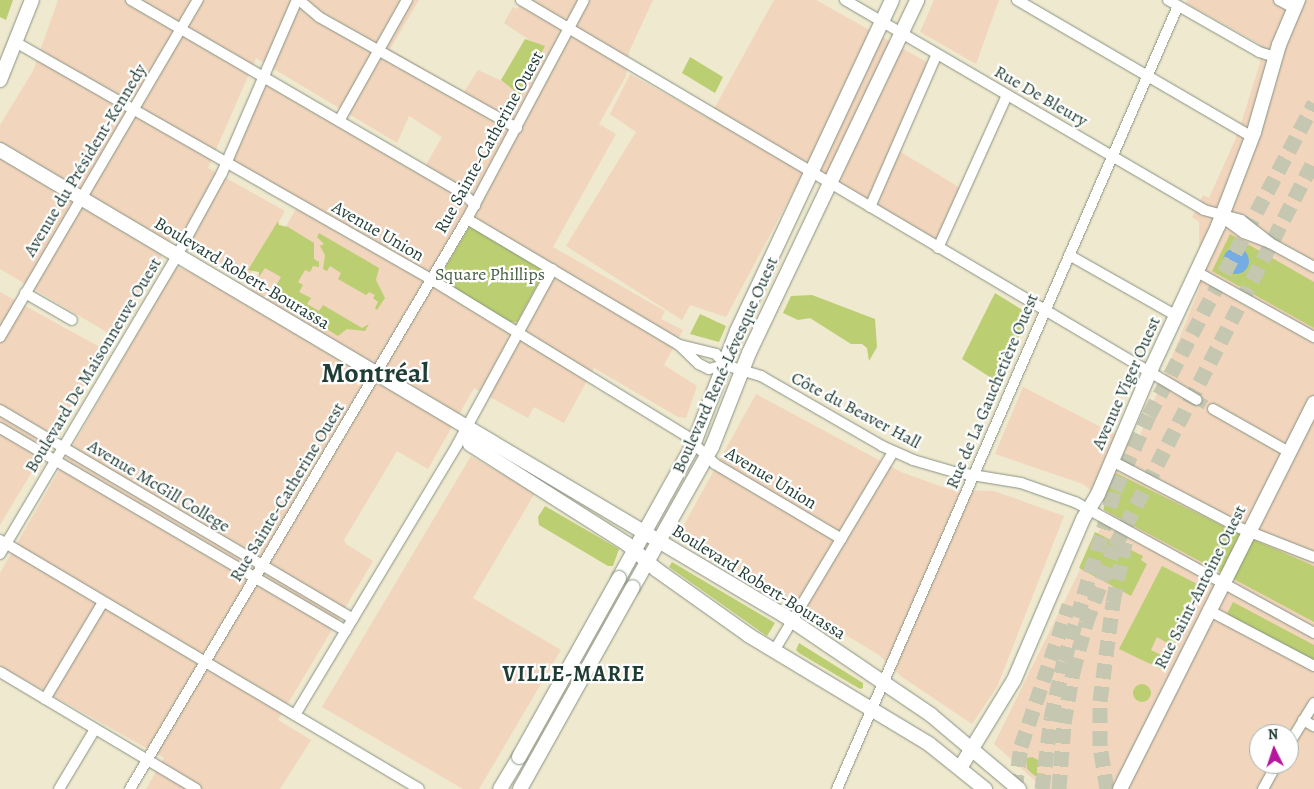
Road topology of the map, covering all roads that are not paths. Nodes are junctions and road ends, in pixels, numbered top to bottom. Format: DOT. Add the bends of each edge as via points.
graph roads {
  1 [pos="32,0"];
  2 [pos="131,0"];
  3 [pos="198,0"];
  4 [pos="298,0"];
  5 [pos="407,0"];
  6 [pos="521,0"];
  7 [pos="584,0"];
  8 [pos="845,0"];
  9 [pos="892,0"];
  10 [pos="917,0"];
  11 [pos="1017,0"];
  12 [pos="1168,0"];
  13 [pos="1278,0"];
  14 [pos="1296,4"];
  15 [pos="1178,6"];
  16 [pos="882,22"];
  17 [pos="570,28"];
  18 [pos="181,29"];
  19 [pos="902,33"];
  20 [pos="17,43"];
  21 [pos="378,50"];
  22 [pos="937,54"];
  23 [pos="1275,57"];
  24 [pos="1147,76"];
  25 [pos="264,77"];
  26 [pos="0,80"];
  27 [pos="1007,95"];
  28 [pos="134,108"];
  29 [pos="339,121"];
  30 [pos="517,128"];
  31 [pos="1252,137"];
  32 [pos="0,150"];
  33 [pos="1111,156"];
  34 [pos="227,162"];
  35 [pos="809,172"];
  36 [pos="831,184"];
  37 [pos="82,198"];
  38 [pos="475,205"];
  39 [pos="870,207"];
  40 [pos="1217,215"];
  41 [pos="467,219"];
  42 [pos="938,248"];
  43 [pos="1069,255"];
  44 [pos="176,257"];
  45 [pos="1314,267"];
  46 [pos="553,269"];
  47 [pos="1197,272"];
  48 [pos="432,280"];
  49 [pos="25,293"];
  50 [pos="1044,310"];
  51 [pos="1177,316"];
  52 [pos="72,320"];
  53 [pos="517,333"];
  54 [pos="0,337"];
  55 [pos="1314,337"];
  56 [pos="679,345"];
  57 [pos="725,365"];
  58 [pos="742,370"];
  59 [pos="1150,372"];
  60 [pos="376,374"];
  61 [pos="1197,400"];
  62 [pos="1314,403"];
  63 [pos="0,410"];
  64 [pos="1213,410"];
  65 [pos="466,427"];
  66 [pos="0,428"];
  67 [pos="694,443"];
  68 [pos="64,447"];
  69 [pos="893,452"];
  70 [pos="1289,452"];
  71 [pos="707,457"];
  72 [pos="55,461"];
  73 [pos="1112,461"];
  74 [pos="975,475"];
  75 [pos="1089,510"];
  76 [pos="1250,532"];
  77 [pos="644,533"];
  78 [pos="842,539"];
  79 [pos="3,542"];
  80 [pos="659,542"];
  81 [pos="635,551"];
  82 [pos="0,554"];
  83 [pos="1314,557"];
  84 [pos="648,562"];
  85 [pos="263,566"];
  86 [pos="255,580"];
  87 [pos="1222,583"];
  88 [pos="103,602"];
  89 [pos="1208,610"];
  90 [pos="353,619"];
  91 [pos="793,622"];
  92 [pos="346,631"];
  93 [pos="1314,633"];
  94 [pos="774,651"];
  95 [pos="204,661"];
  96 [pos="1314,666"];
  97 [pos="0,672"];
  98 [pos="884,684"];
  99 [pos="45,699"];
  100 [pos="1314,703"];
  101 [pos="874,710"];
  102 [pos="295,715"];
  103 [pos="1303,720"];
  104 [pos="1314,726"];
  105 [pos="1299,727"];
  106 [pos="95,729"];
  107 [pos="974,750"];
  108 [pos="147,760"];
  109 [pos="960,768"];
  110 [pos="1271,774"];
  111 [pos="59,789"];
  112 [pos="130,789"];
  113 [pos="196,789"];
  114 [pos="420,789"];
  115 [pos="500,789"];
  116 [pos="520,789"];
  117 [pos="837,789"];
  118 [pos="985,789"];
  119 [pos="1019,789"];
  120 [pos="1120,789"];
  121 [pos="1263,789"];
  1 -- 20 [label="main road"];
  2 -- 18 [label="street"];
  3 -- 18 [label="street, Avenue du Président-Kennedy"];
  4 -- 21 [label="street" via="319,17"];
  4 -- 25 [label="street, Boulevard De Maisonneuve Ouest"];
  5 -- 21 [label="street"];
  6 -- 17 [label="street"];
  7 -- 17 [label="street, Rue Sainte-Catherine Ouest"];
  8 -- 16 [label="street, Rue De Bleury"];
  9 -- 16 [label="main road, Boulevard René-Lévesque Ouest"];
  10 -- 19 [label="main road, Boulevard René-Lévesque Ouest"];
  11 -- 24 [label="street"];
  12 -- 15 [label="street"];
  13 -- 14 [label="street"];
  14 -- 23 [label="main road, Avenue Viger Ouest"];
  15 -- 23 [label="street" via="1259,52"];
  15 -- 24 [label="street, Rue de La Gauchetière Ouest"];
  16 -- 19 [label="street, Rue De Bleury"];
  16 -- 35 [label="main road, Boulevard René-Lévesque Ouest"];
  17 -- 30 [label="street, Rue Sainte-Catherine Ouest"];
  17 -- 35 [label="street"];
  18 -- 25 [label="street"];
  18 -- 28 [label="street, Avenue du Président-Kennedy"];
  19 -- 22 [label="street, Rue De Bleury"];
  19 -- 36 [label="main road, Boulevard René-Lévesque Ouest"];
  20 -- 26 [label="main road"];
  20 -- 28 [label="street, Avenue Union"];
  21 -- 29 [label="street"];
  21 -- 30 [label="street"];
  22 -- 27 [label="street, Rue De Bleury"];
  22 -- 39 [label="street"];
  23 -- 31 [label="main road, Avenue Viger Ouest"];
  24 -- 31 [label="street"];
  24 -- 33 [label="street, Rue de La Gauchetière Ouest"];
  25 -- 29 [label="street"];
  25 -- 34 [label="street, Boulevard De Maisonneuve Ouest"];
  27 -- 33 [label="street, Rue De Bleury"];
  27 -- 42 [label="street"];
  28 -- 34 [label="street, Avenue Union"];
  28 -- 37 [label="street, Avenue du Président-Kennedy"];
  29 -- 38 [label="street" via="464,194"];
  30 -- 38 [label="street, Rue Sainte-Catherine Ouest"];
  31 -- 40 [label="main road, Avenue Viger Ouest"];
  32 -- 37 [label="main road, Boulevard Robert-Bourassa"];
  33 -- 40 [label="street, Rue De Bleury"];
  33 -- 43 [label="street, Rue de La Gauchetière Ouest"];
  34 -- 44 [label="street, Boulevard De Maisonneuve Ouest"];
  34 -- 48 [label="street, Avenue Union"];
  35 -- 36 [label="street"];
  35 -- 57 [label="main road, Boulevard René-Lévesque Ouest" via="737,330"];
  36 -- 39 [label="street"];
  36 -- 58 [label="main road, Boulevard René-Lévesque Ouest"];
  37 -- 44 [label="main road, Boulevard Robert-Bourassa"];
  37 -- 49 [label="street, Avenue du Président-Kennedy"];
  38 -- 41 [label="street, Rue Sainte-Catherine Ouest"];
  39 -- 42 [label="street"];
  40 -- 45 [label="street, Rue De Bleury" via="1244,233 1270,242"];
  40 -- 47 [label="main road, Avenue Viger Ouest"];
  41 -- 46 [label="street"];
  41 -- 48 [label="street, Rue Sainte-Catherine Ouest"];
  42 -- 50 [label="street"];
  43 -- 50 [label="street, Rue de La Gauchetière Ouest"];
  43 -- 51 [label="street"];
  44 -- 60 [label="main road, Boulevard Robert-Bourassa"];
  44 -- 68 [label="street, Boulevard De Maisonneuve Ouest"];
  46 -- 53 [label="street"];
  46 -- 56 [label="street"];
  47 -- 51 [label="main road, Avenue Viger Ouest"];
  47 -- 55 [label="street"];
  48 -- 53 [label="street, Avenue Union"];
  48 -- 60 [label="street, Rue Sainte-Catherine Ouest"];
  49 -- 52 [label="street"];
  49 -- 54 [label="street, Avenue du Président-Kennedy"];
  50 -- 59 [label="street"];
  50 -- 74 [label="street, Rue de La Gauchetière Ouest"];
  51 -- 59 [label="main road, Avenue Viger Ouest"];
  53 -- 65 [label="street"];
  53 -- 67 [label="street, Avenue Union"];
  56 -- 57 [label="street" via="716,354"];
  56 -- 57 [label="street" via="699,364 710,369"];
  57 -- 58 [label="street, Côte du Beaver Hall"];
  57 -- 67 [label="main road, Boulevard René-Lévesque Ouest"];
  58 -- 69 [label="street, Côte du Beaver Hall" via="761,376"];
  58 -- 71 [label="main road, Boulevard René-Lévesque Ouest"];
  59 -- 61 [label="street"];
  59 -- 73 [label="main road, Avenue Viger Ouest"];
  60 -- 65 [label="main road, Boulevard Robert-Bourassa"];
  60 -- 85 [label="street, Rue Sainte-Catherine Ouest"];
  62 -- 70 [label="main road, Rue Saint-Antoine Ouest"];
  63 -- 68 [label="street, Avenue McGill College"];
  64 -- 70 [label="street"];
  65 -- 77 [label="main road, Boulevard Robert-Bourassa"];
  65 -- 81 [label="main road" via="470,444 541,486"];
  65 -- 90 [label="street"];
  66 -- 72 [label="street, Avenue McGill College"];
  67 -- 71 [label="street, Avenue Union"];
  67 -- 77 [label="main road, Boulevard René-Lévesque Ouest"];
  68 -- 72 [label="street, Boulevard De Maisonneuve Ouest"];
  68 -- 85 [label="street, Avenue McGill College"];
  69 -- 74 [label="street, Côte du Beaver Hall" via="929,466"];
  69 -- 78 [label="street"];
  70 -- 76 [label="main road, Rue Saint-Antoine Ouest"];
  71 -- 78 [label="street, Avenue Union"];
  71 -- 80 [label="main road, Boulevard René-Lévesque Ouest"];
  72 -- 79 [label="street, Boulevard De Maisonneuve Ouest"];
  72 -- 86 [label="street, Avenue McGill College"];
  73 -- 75 [label="main road, Avenue Viger Ouest"];
  73 -- 76 [label="street"];
  74 -- 75 [label="street, Côte du Beaver Hall" via="1028,485"];
  74 -- 98 [label="street, Rue de La Gauchetière Ouest"];
  75 -- 87 [label="street, Côte du Beaver Hall"];
  75 -- 107 [label="main road, Avenue Viger Ouest" via="1014,680"];
  76 -- 83 [label="street"];
  76 -- 87 [label="main road, Rue Saint-Antoine Ouest"];
  77 -- 80 [label="main road, Boulevard Robert-Bourassa"];
  77 -- 81 [label="main road, Boulevard René-Lévesque Ouest"];
  78 -- 91 [label="street"];
  79 -- 82 [label="street, Boulevard De Maisonneuve Ouest"];
  79 -- 88 [label="street"];
  80 -- 84 [label="main road, Boulevard René-Lévesque Ouest"];
  80 -- 91 [label="main road, Boulevard Robert-Bourassa"];
  81 -- 84 [label="main road"];
  81 -- 115 [label="main road, Boulevard René-Lévesque Ouest, bridge"];
  84 -- 94 [label="main road"];
  84 -- 116 [label="main road, Boulevard René-Lévesque Ouest, bridge"];
  85 -- 86 [label="street, Rue Sainte-Catherine Ouest"];
  85 -- 90 [label="street, Avenue McGill College"];
  86 -- 92 [label="street, Avenue McGill College"];
  86 -- 95 [label="street, Rue Sainte-Catherine Ouest"];
  87 -- 89 [label="main road, Rue Saint-Antoine Ouest"];
  87 -- 93 [label="street, Côte du Beaver Hall"];
  88 -- 95 [label="street"];
  88 -- 99 [label="street"];
  89 -- 96 [label="street"];
  89 -- 120 [label="main road, Rue Saint-Antoine Ouest"];
  90 -- 92 [label="street"];
  91 -- 94 [label="street"];
  91 -- 98 [label="main road, Boulevard Robert-Bourassa"];
  92 -- 102 [label="street"];
  94 -- 101 [label="main road"];
  95 -- 102 [label="street"];
  95 -- 108 [label="street, Rue Sainte-Catherine Ouest"];
  97 -- 99 [label="street"];
  98 -- 101 [label="street, Rue de La Gauchetière Ouest"];
  98 -- 107 [label="main road, Boulevard Robert-Bourassa"];
  99 -- 106 [label="street"];
  100 -- 103 [label="street"];
  101 -- 109 [label="main road" via="929,744"];
  101 -- 117 [label="street, Rue de La Gauchetière Ouest"];
  102 -- 114 [label="street"];
  103 -- 104 [label="street"];
  103 -- 105 [label="street"];
  106 -- 108 [label="street"];
  106 -- 111 [label="street"];
  107 -- 109 [label="main road, Avenue Viger Ouest"];
  107 -- 119 [label="main road, Boulevard Robert-Bourassa"];
  108 -- 112 [label="street, Rue Sainte-Catherine Ouest"];
  108 -- 113 [label="street"];
  109 -- 118 [label="main road"];
  110 -- 121 [label="street"];
}
